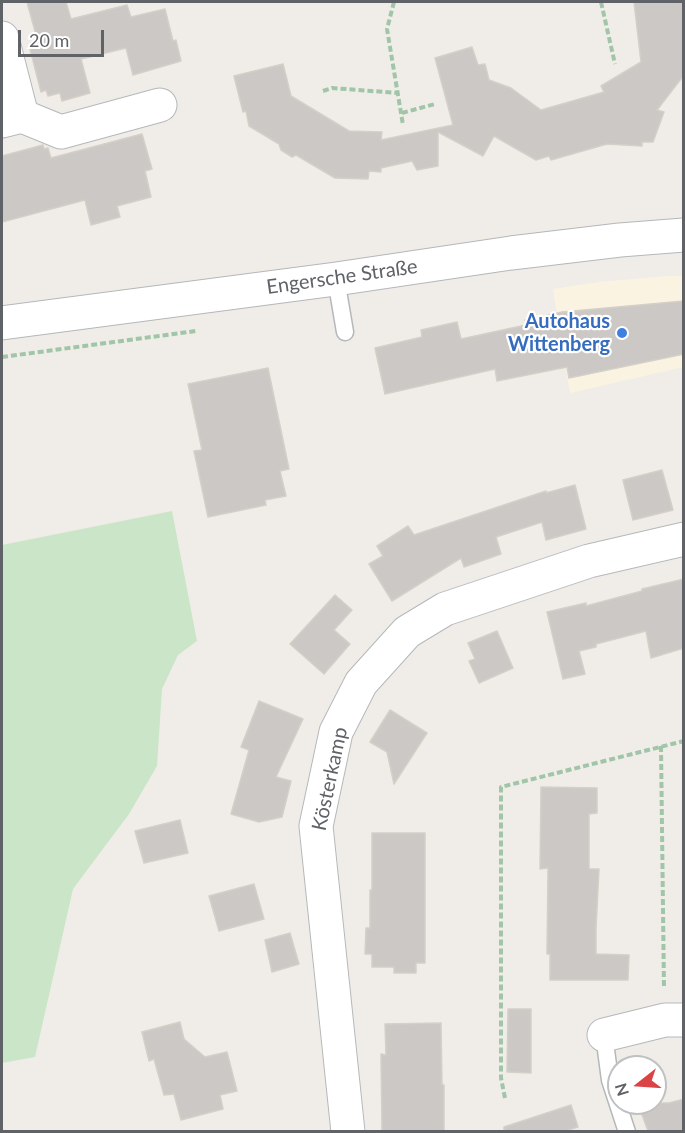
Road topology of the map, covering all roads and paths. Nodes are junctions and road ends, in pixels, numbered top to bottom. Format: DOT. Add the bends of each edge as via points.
graph roads {
  1 [pos="394,2"];
  2 [pos="601,2"];
  3 [pos="2,38"];
  4 [pos="615,64"];
  5 [pos="323,91"];
  6 [pos="398,93"];
  7 [pos="435,104"];
  8 [pos="160,105"];
  9 [pos="402,112"];
  10 [pos="12,118"];
  11 [pos="403,125"];
  12 [pos="684,235"];
  13 [pos="336,279"];
  14 [pos="2,323"];
  15 [pos="345,332"];
  16 [pos="684,539"];
  17 [pos="684,741"];
  18 [pos="661,746"];
  19 [pos="674,1020"];
  20 [pos="604,1035"];
  21 [pos="505,1098"];
  22 [pos="348,1131"];
  23 [pos="627,1131"];
  1 -- 6 [label="path" via="387,29"];
  2 -- 4 [label="path"];
  3 -- 10 [label="street"];
  5 -- 6 [label="path" via="332,88"];
  6 -- 9 [label="path"];
  7 -- 9 [label="path"];
  8 -- 10 [label="street" via="61,132"];
  9 -- 11 [label="path"];
  12 -- 13 [label="street, Engersche Straße" via="511,253"];
  13 -- 14 [label="street, Engersche Straße"];
  13 -- 15 [label="lane"];
  16 -- 22 [label="street, Kösterkamp" via="589,561 445,609 407,632 361,683 336,732 316,826"];
  17 -- 18 [label="path"];
  18 -- 19 [label="path"];
  18 -- 21 [label="path" via="501,787 501,1078"];
  19 -- 20 [label="street"];
  20 -- 23 [label="lane" via="610,1080"];
}
